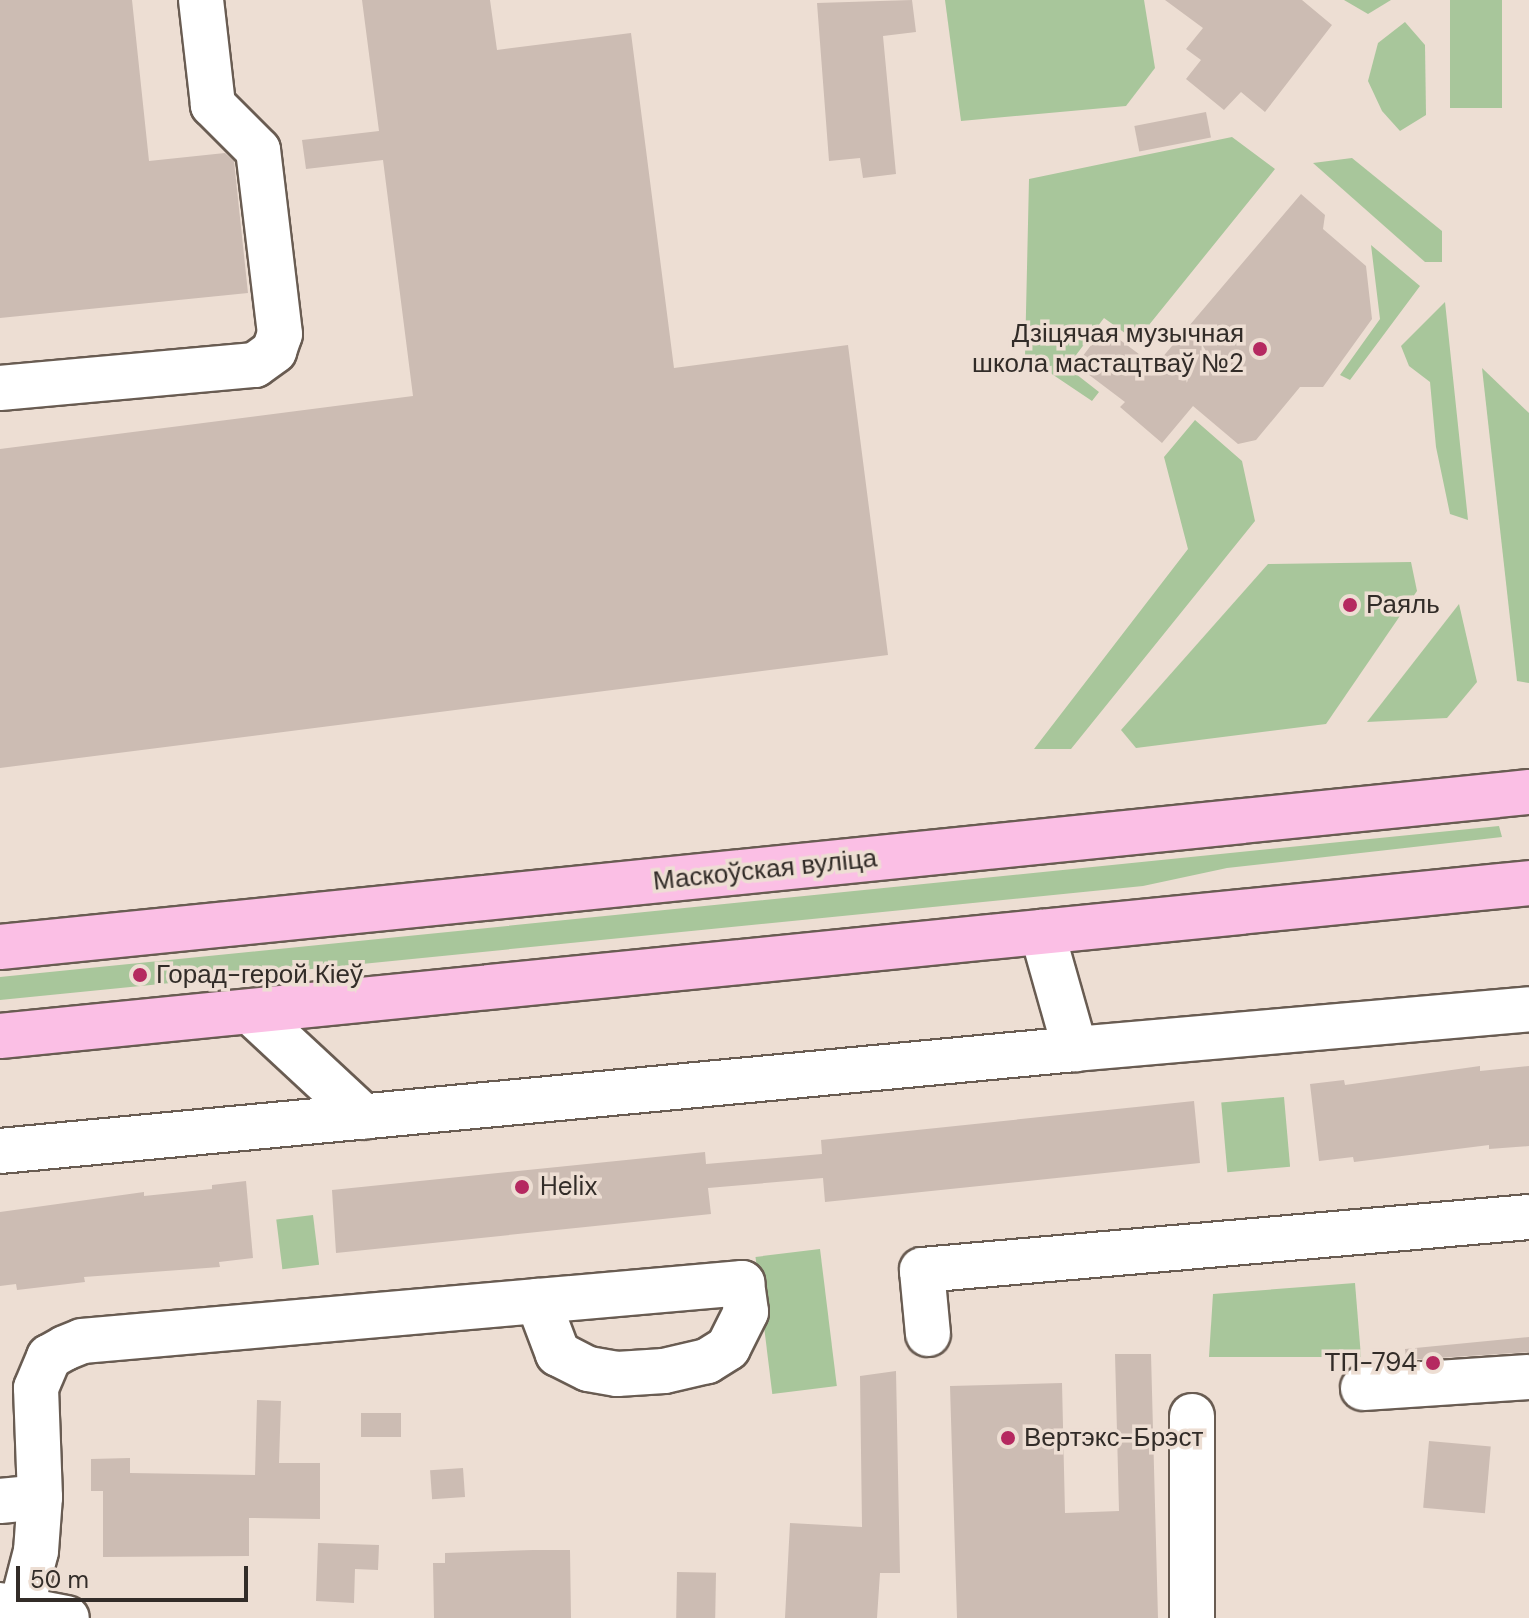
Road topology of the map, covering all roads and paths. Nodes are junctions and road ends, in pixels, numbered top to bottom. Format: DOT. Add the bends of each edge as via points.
graph roads {
  1 [pos="201,0"];
  2 [pos="0,388"];
  3 [pos="1529,792"];
  4 [pos="1529,883"];
  5 [pos="1042,932"];
  6 [pos="0,947"];
  7 [pos="1529,1009"];
  8 [pos="251,1012"];
  9 [pos="0,1036"];
  10 [pos="1075,1049"];
  11 [pos="364,1117"];
  12 [pos="0,1151"];
  13 [pos="1529,1217"];
  14 [pos="538,1301"];
  15 [pos="928,1334"];
  16 [pos="1529,1377"];
  17 [pos="1363,1388"];
  18 [pos="1192,1416"];
  19 [pos="20,1499"];
  20 [pos="11,1607"];
  21 [pos="67,1618"];
  22 [pos="1192,1618"];
  1 -- 2 [label="street" via="213,105 258,150 280,334 274,351 255,365"];
  3 -- 6 [label="main road, Маскоўская вуліца"];
  4 -- 5 [label="main road"];
  5 -- 8 [label="main road"];
  5 -- 10 [label="street"];
  7 -- 10 [label="street"];
  8 -- 9 [label="main road"];
  8 -- 11 [label="street"];
  10 -- 11 [label="street"];
  11 -- 12 [label="street"];
  13 -- 15 [label="street" via="922,1270"];
  14 -- 19 [label="street" via="82,1341 49,1357 40,1370 36,1432"];
  16 -- 17 [label="street"];
  18 -- 22 [label="street"];
  19 -- 20 [label="street" via="36,1551"];
  20 -- 21 [label="street"];
}
